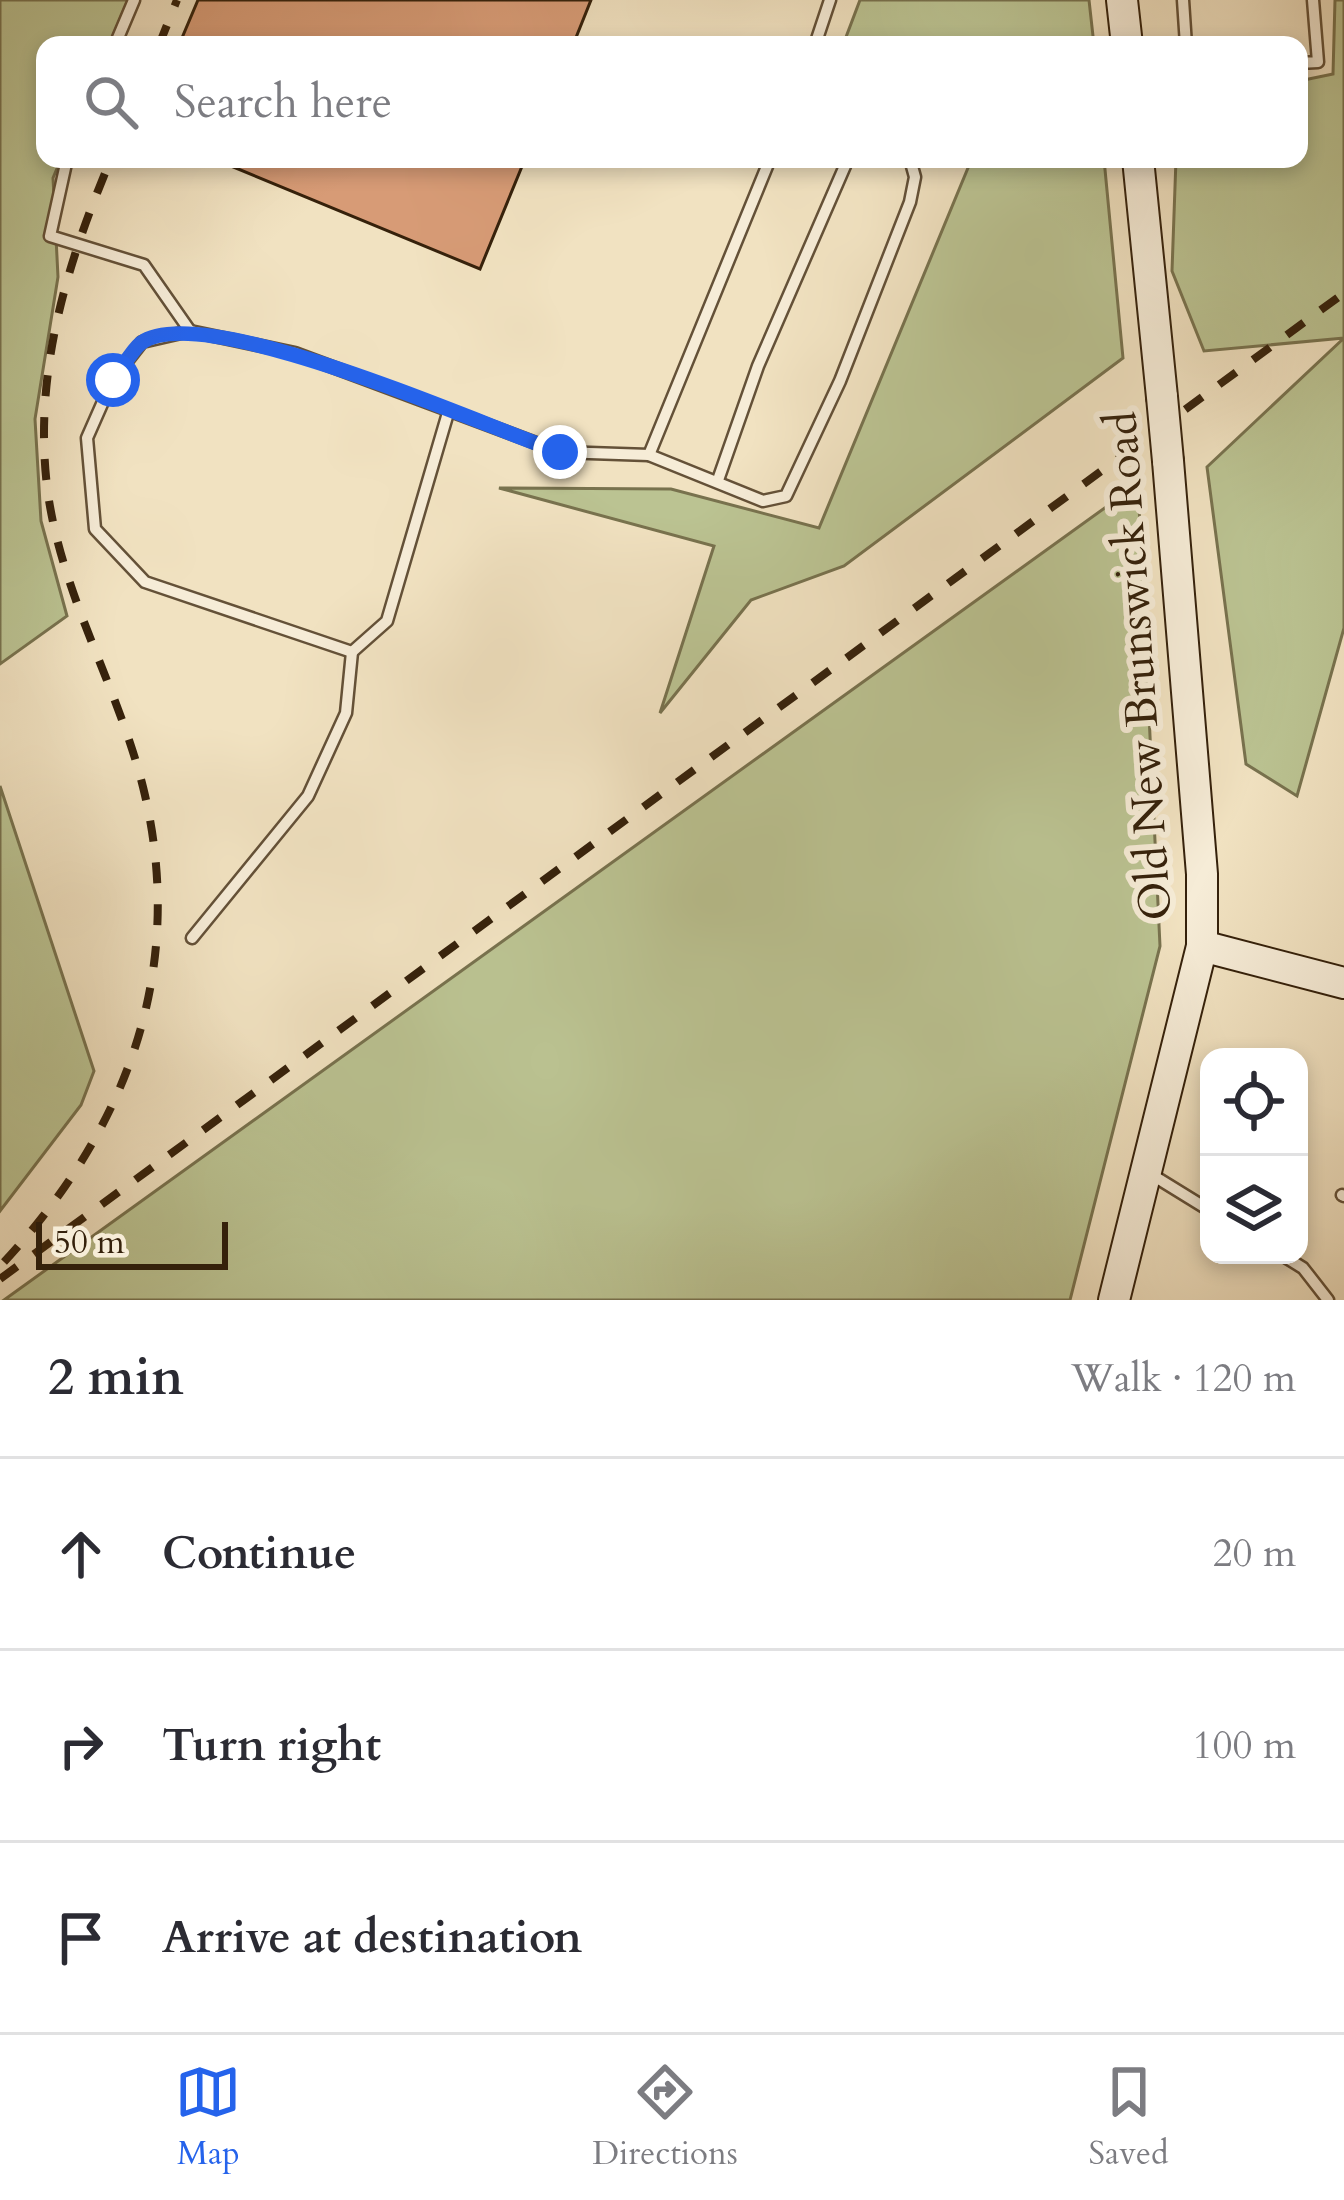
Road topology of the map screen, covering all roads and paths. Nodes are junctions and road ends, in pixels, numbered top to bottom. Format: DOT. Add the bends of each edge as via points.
graph roads {
  1 [pos="134,0"];
  2 [pos="830,0"];
  3 [pos="1122,0"];
  4 [pos="1183,0"];
  5 [pos="1312,0"];
  6 [pos="119,36"];
  7 [pos="818,36"];
  8 [pos="1126,36"];
  9 [pos="1185,36"];
  10 [pos="1308,63"];
  11 [pos="65,168"];
  12 [pos="766,168"];
  13 [pos="844,168"];
  14 [pos="912,168"];
  15 [pos="1139,168"];
  16 [pos="190,331"];
  17 [pos="448,413"];
  18 [pos="649,455"];
  19 [pos="718,481"];
  20 [pos="352,652"];
  21 [pos="192,938"];
  22 [pos="1202,946"];
  23 [pos="1344,983"];
  24 [pos="1146,1172"];
  25 [pos="1200,1205"];
  26 [pos="1297,1264"];
  27 [pos="1114,1300"];
  28 [pos="1328,1300"];
  1 -- 6 [label="lane"];
  2 -- 7 [label="lane"];
  3 -- 8 [label="main road"];
  4 -- 9 [label="lane"];
  5 -- 10 [label="lane" via="1318,62"];
  11 -- 16 [label="lane" via="50,236 144,265"];
  12 -- 18 [label="lane"];
  13 -- 19 [label="lane"];
  14 -- 19 [label="lane" via="910,202 785,496 763,501"];
  15 -- 22 [label="main road, Old New Brunswick Road, bridge"];
  16 -- 17 [label="lane" via="295,353"];
  16 -- 20 [label="lane" via="142,342 113,380 87,437 94,530 145,582"];
  17 -- 18 [label="lane" via="560,452"];
  17 -- 20 [label="lane" via="388,621"];
  18 -- 19 [label="lane"];
  20 -- 21 [label="lane" via="346,712 308,796"];
  22 -- 23 [label="main road"];
  22 -- 24 [label="main road, Old New Brunswick Road"];
  24 -- 25 [label="lane"];
  24 -- 27 [label="main road, Old New Brunswick Road"];
  26 -- 28 [label="lane"];
}
